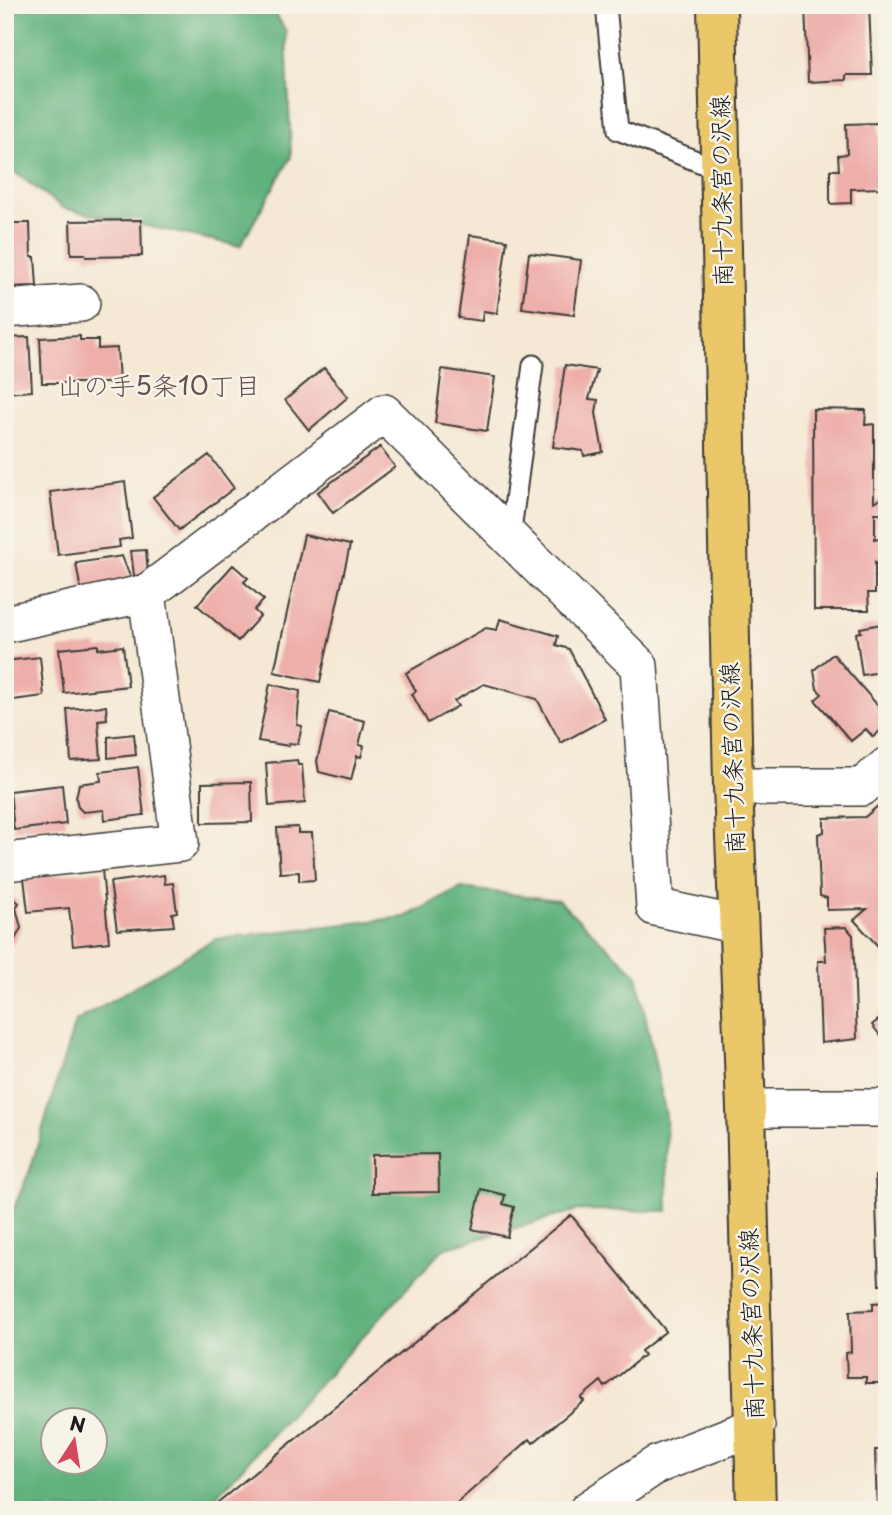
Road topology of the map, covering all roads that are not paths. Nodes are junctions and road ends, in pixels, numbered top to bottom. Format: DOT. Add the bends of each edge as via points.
graph roads {
  1 [pos="606,5"];
  2 [pos="717,5"];
  3 [pos="722,171"];
  4 [pos="81,303"];
  5 [pos="5,309"];
  6 [pos="533,365"];
  7 [pos="510,538"];
  8 [pos="147,593"];
  9 [pos="5,624"];
  10 [pos="887,766"];
  11 [pos="733,787"];
  12 [pos="5,862"];
  13 [pos="738,925"];
  14 [pos="746,1108"];
  15 [pos="887,1108"];
  16 [pos="756,1426"];
  17 [pos="588,1510"];
  18 [pos="755,1510"];
  1 -- 3 [label="lane" via="618,131"];
  2 -- 3 [label="main road, 南十九条宮の沢線"];
  3 -- 11 [label="main road, 南十九条宮の沢線"];
  4 -- 5 [label="street"];
  6 -- 7 [label="lane"];
  7 -- 8 [label="street" via="384,413"];
  7 -- 13 [label="street" via="639,666 655,906"];
  8 -- 9 [label="street"];
  8 -- 12 [label="street" via="180,843"];
  10 -- 11 [label="street" via="862,787"];
  11 -- 13 [label="main road, 南十九条宮の沢線"];
  13 -- 14 [label="main road, 南十九条宮の沢線"];
  14 -- 15 [label="street"];
  14 -- 16 [label="main road, 南十九条宮の沢線"];
  16 -- 17 [label="street" via="656,1465"];
  16 -- 18 [label="main road, 南十九条宮の沢線"];
}
